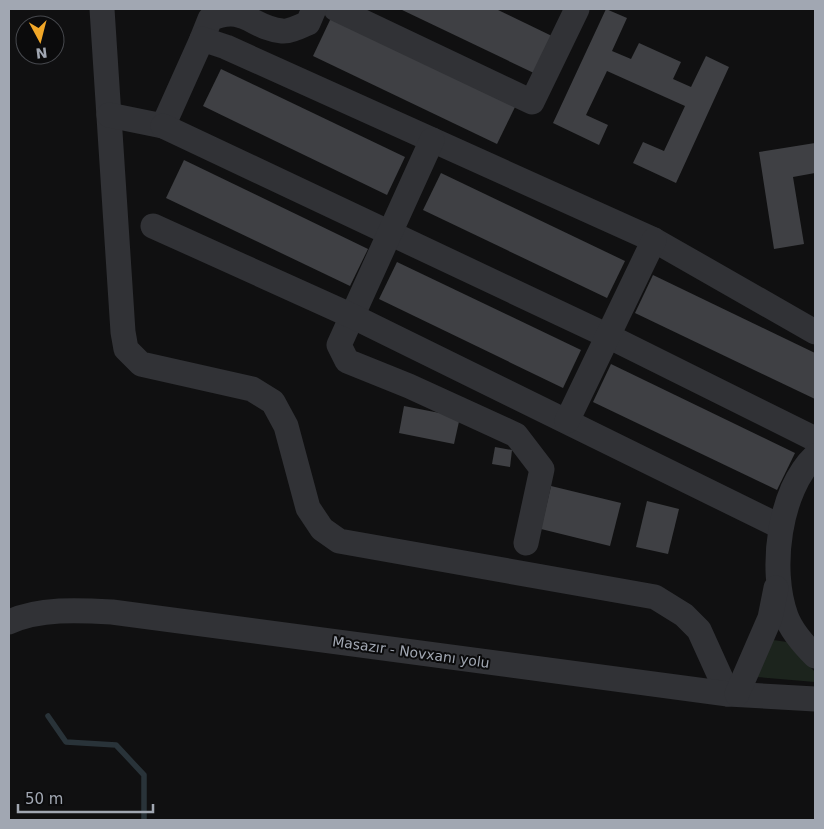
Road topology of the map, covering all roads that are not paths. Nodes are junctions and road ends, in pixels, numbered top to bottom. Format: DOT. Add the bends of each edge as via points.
graph roads {
  1 [pos="102,9"];
  2 [pos="314,9"];
  3 [pos="336,9"];
  4 [pos="568,12"];
  5 [pos="202,39"];
  6 [pos="109,115"];
  7 [pos="163,126"];
  8 [pos="432,140"];
  9 [pos="153,226"];
  10 [pos="390,233"];
  11 [pos="654,240"];
  12 [pos="352,316"];
  13 [pos="815,332"];
  14 [pos="608,336"];
  15 [pos="567,422"];
  16 [pos="815,439"];
  17 [pos="815,456"];
  18 [pos="781,527"];
  19 [pos="526,542"];
  20 [pos="778,576"];
  21 [pos="9,622"];
  22 [pos="815,656"];
  23 [pos="732,694"];
  24 [pos="815,699"];
  1 -- 6 [label="street"];
  2 -- 5 [label="street" via="308,23 283,31 236,13 222,14 210,19"];
  3 -- 4 [label="street" via="532,102"];
  5 -- 7 [label="street"];
  5 -- 8 [label="street"];
  6 -- 7 [label="street"];
  6 -- 23 [label="street" via="123,332 126,349 141,364 252,389 273,402 286,426 308,508 322,529 339,541 656,597 684,614 699,630"];
  7 -- 10 [label="street"];
  8 -- 10 [label="street"];
  8 -- 11 [label="street"];
  9 -- 12 [label="street"];
  10 -- 12 [label="street"];
  10 -- 14 [label="street"];
  11 -- 13 [label="street"];
  11 -- 14 [label="street"];
  12 -- 15 [label="street"];
  12 -- 19 [label="street" via="338,345 347,361 516,435 542,469"];
  14 -- 15 [label="street"];
  14 -- 16 [label="street"];
  15 -- 18 [label="street"];
  17 -- 18 [label="street" via="804,466 792,488"];
  18 -- 20 [label="street"];
  20 -- 22 [label="street" via="786,616"];
  20 -- 23 [label="street" via="770,618"];
  21 -- 23 [label="street, Masazır - Novxanı yolu" via="61,611 112,612"];
  23 -- 24 [label="street, Masazır - Novxanı yolu"];
}
